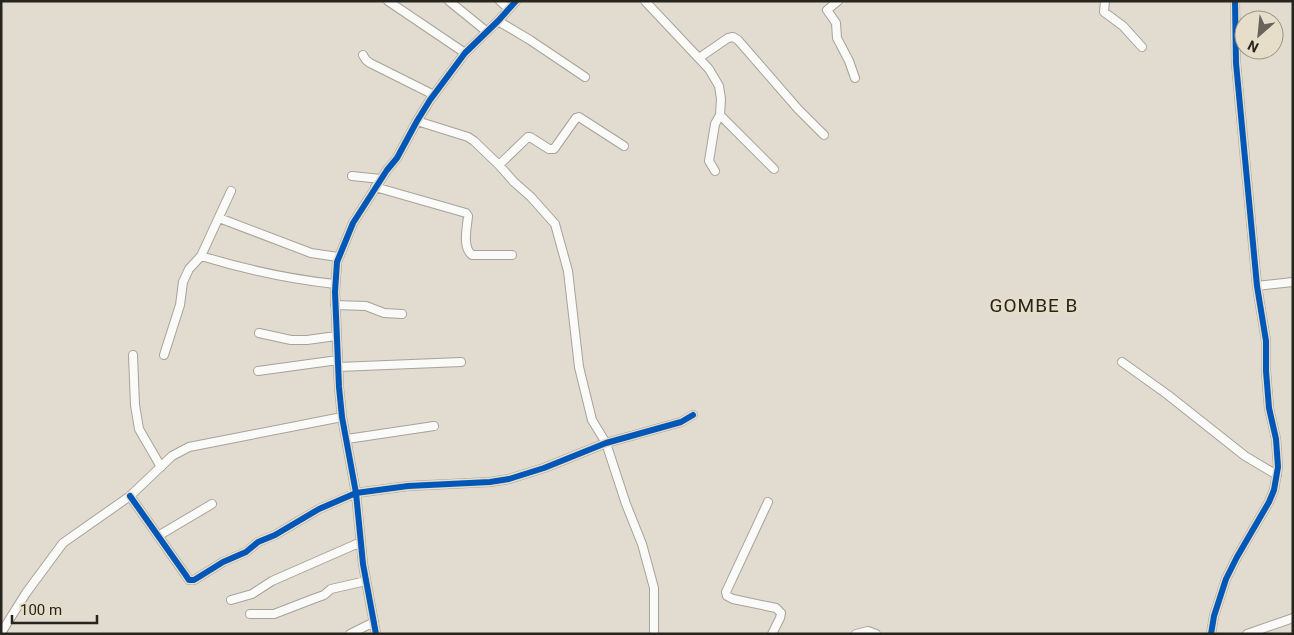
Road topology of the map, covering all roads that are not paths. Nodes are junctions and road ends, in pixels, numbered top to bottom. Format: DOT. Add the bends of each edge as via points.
graph roads {
  1 [pos="388,1"];
  2 [pos="449,1"];
  3 [pos="500,1"];
  4 [pos="516,1"];
  5 [pos="645,1"];
  6 [pos="838,1"];
  7 [pos="1105,1"];
  8 [pos="1235,1"];
  9 [pos="509,9"];
  10 [pos="498,21"];
  11 [pos="486,31"];
  12 [pos="1142,47"];
  13 [pos="465,53"];
  14 [pos="363,55"];
  15 [pos="699,58"];
  16 [pos="584,77"];
  17 [pos="855,78"];
  18 [pos="434,95"];
  19 [pos="720,115"];
  20 [pos="417,121"];
  21 [pos="824,135"];
  22 [pos="624,146"];
  23 [pos="499,165"];
  24 [pos="774,169"];
  25 [pos="716,171"];
  26 [pos="352,176"];
  27 [pos="381,179"];
  28 [pos="376,187"];
  29 [pos="231,191"];
  30 [pos="219,218"];
  31 [pos="512,255"];
  32 [pos="201,256"];
  33 [pos="338,257"];
  34 [pos="1293,282"];
  35 [pos="335,284"];
  36 [pos="1257,286"];
  37 [pos="335,305"];
  38 [pos="402,314"];
  39 [pos="259,333"];
  40 [pos="336,336"];
  41 [pos="133,355"];
  42 [pos="164,355"];
  43 [pos="461,362"];
  44 [pos="1122,362"];
  45 [pos="338,364"];
  46 [pos="258,370"];
  47 [pos="693,415"];
  48 [pos="342,417"];
  49 [pos="434,426"];
  50 [pos="347,439"];
  51 [pos="606,443"];
  52 [pos="161,467"];
  53 [pos="1277,475"];
  54 [pos="356,493"];
  55 [pos="130,496"];
  56 [pos="768,502"];
  57 [pos="212,504"];
  58 [pos="158,536"];
  59 [pos="361,542"];
  60 [pos="366,581"];
  61 [pos="231,600"];
  62 [pos="250,614"];
  63 [pos="1293,618"];
  64 [pos="374,622"];
  65 [pos="1,633"];
  66 [pos="350,634"];
  67 [pos="376,634"];
  68 [pos="654,634"];
  69 [pos="772,634"];
  70 [pos="856,634"];
  71 [pos="876,634"];
  72 [pos="1212,634"];
  73 [pos="1248,634"];
  1 -- 13 [label="street"];
  2 -- 11 [label="street"];
  3 -- 9 [label="street"];
  4 -- 9 [label="street"];
  5 -- 15 [label="street"];
  6 -- 17 [label="street" via="827,10 836,23 837,38"];
  7 -- 12 [label="street" via="1104,12 1123,26"];
  8 -- 36 [label="street" via="1236,63"];
  9 -- 10 [label="street"];
  10 -- 11 [label="street"];
  10 -- 16 [label="street"];
  11 -- 13 [label="street"];
  13 -- 18 [label="street"];
  14 -- 18 [label="street" via="370,63"];
  15 -- 19 [label="street" via="720,86"];
  15 -- 21 [label="street" via="728,38 738,40"];
  18 -- 20 [label="street"];
  19 -- 24 [label="street"];
  19 -- 25 [label="street" via="715,124 709,161"];
  20 -- 23 [label="street" via="468,137"];
  20 -- 27 [label="street" via="398,158"];
  22 -- 23 [label="street" via="579,117 554,149 530,137"];
  23 -- 51 [label="street" via="555,224 568,270 579,367 592,420"];
  26 -- 27 [label="street"];
  27 -- 28 [label="street"];
  28 -- 31 [label="street" via="466,213 466,248 472,255"];
  28 -- 33 [label="street" via="353,223"];
  29 -- 30 [label="street"];
  30 -- 32 [label="street"];
  30 -- 33 [label="street" via="311,253"];
  32 -- 35 [label="street" via="248,270"];
  32 -- 42 [label="street" via="183,282 180,305"];
  33 -- 35 [label="street"];
  34 -- 36 [label="street"];
  35 -- 37 [label="street"];
  36 -- 53 [label="street" via="1266,341"];
  37 -- 38 [label="street" via="366,306 384,313"];
  37 -- 40 [label="street"];
  39 -- 40 [label="street" via="291,340"];
  40 -- 45 [label="street"];
  41 -- 52 [label="street" via="139,429"];
  43 -- 45 [label="street"];
  44 -- 53 [label="street" via="1245,456"];
  45 -- 46 [label="street"];
  45 -- 48 [label="street"];
  47 -- 51 [label="street" via="681,422"];
  48 -- 50 [label="street"];
  48 -- 52 [label="street" via="189,447 172,456"];
  49 -- 50 [label="street"];
  50 -- 54 [label="street"];
  51 -- 54 [label="street" via="509,479"];
  51 -- 68 [label="street" via="654,588"];
  52 -- 55 [label="street"];
  53 -- 72 [label="street" via="1269,502 1226,579 1214,616"];
  54 -- 58 [label="street" via="319,508 194,580 189,580"];
  54 -- 59 [label="street"];
  55 -- 58 [label="street"];
  55 -- 65 [label="street" via="63,543"];
  56 -- 69 [label="street" via="726,592 733,599 776,608 781,612"];
  57 -- 58 [label="street"];
  59 -- 60 [label="street"];
  59 -- 61 [label="street" via="272,581 252,594"];
  60 -- 62 [label="street" via="331,588 324,595 274,614"];
  60 -- 64 [label="street"];
  63 -- 73 [label="street"];
  64 -- 66 [label="street"];
  64 -- 67 [label="street"];
  70 -- 71 [label="street" via="868,631"];
}
